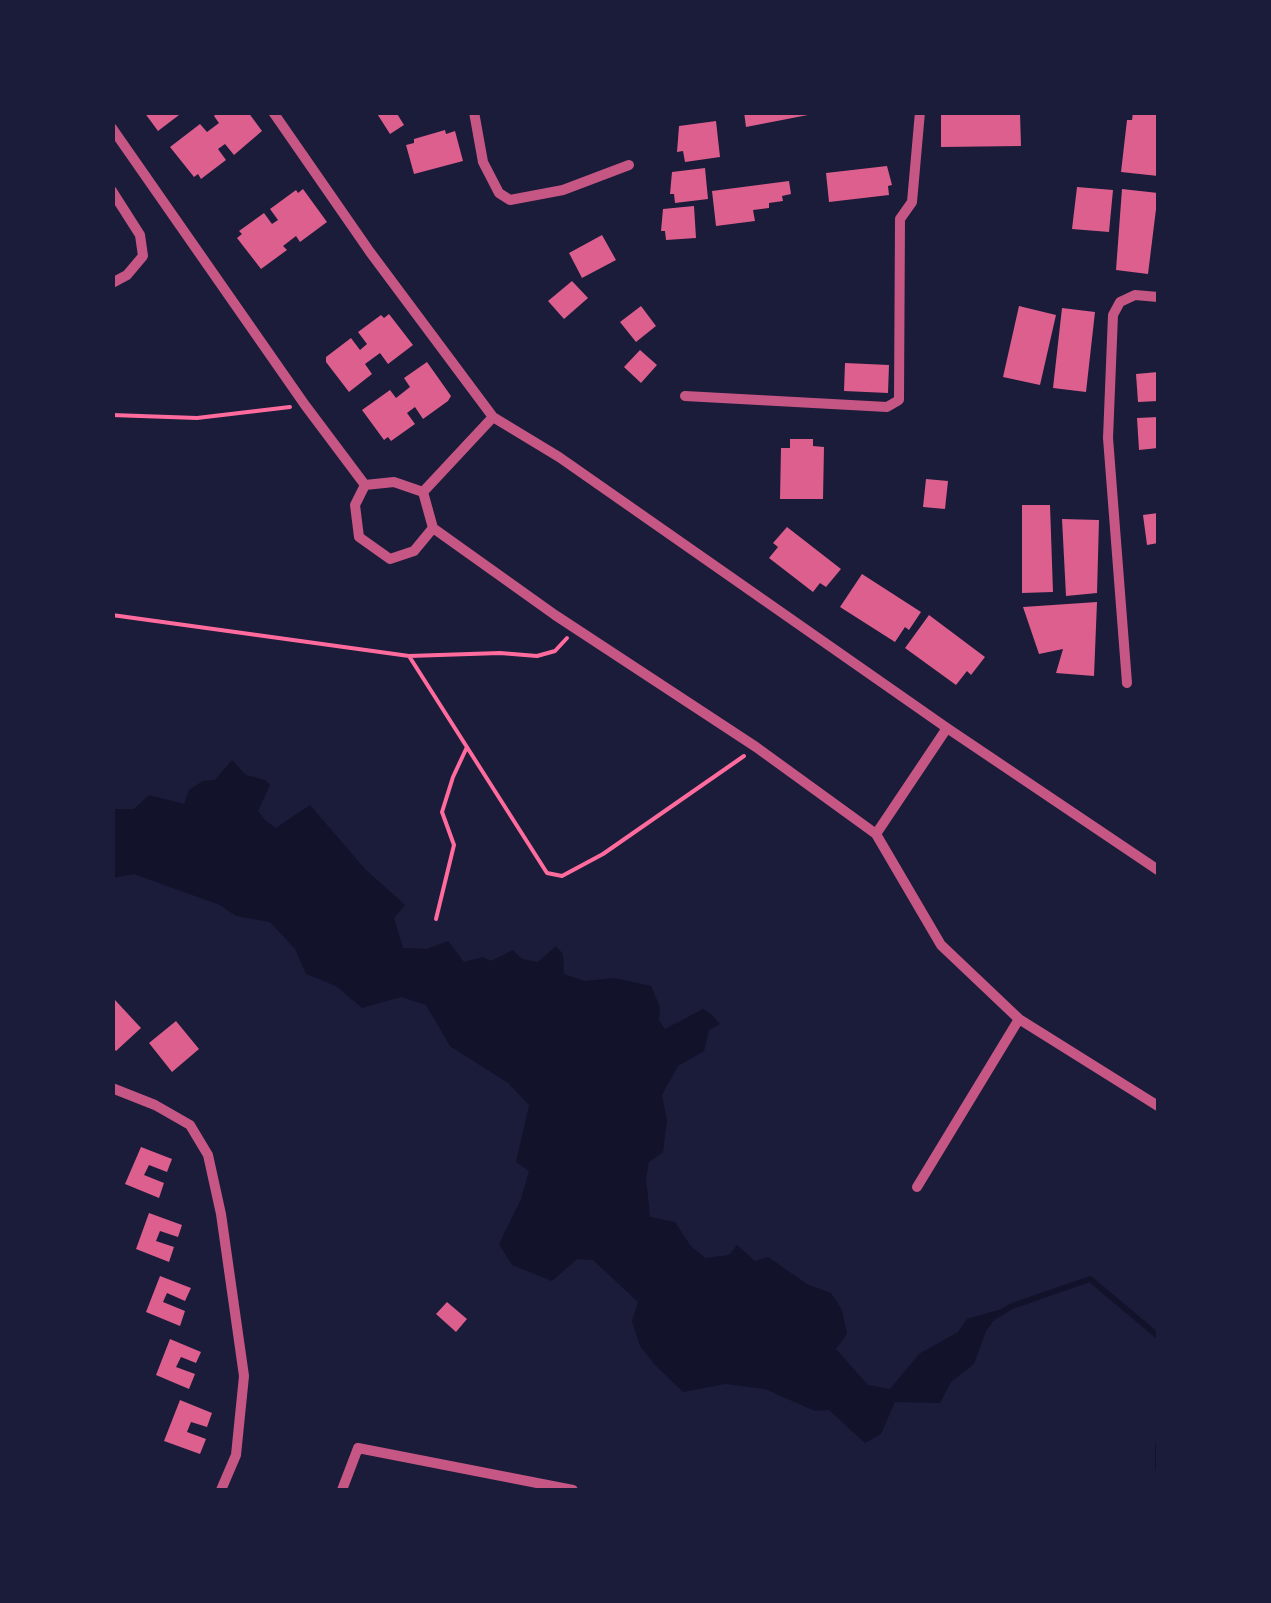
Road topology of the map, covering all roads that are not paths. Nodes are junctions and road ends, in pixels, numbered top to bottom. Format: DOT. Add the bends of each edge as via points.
graph roads {
  1 [pos="273,112"];
  2 [pos="474,112"];
  3 [pos="920,112"];
  4 [pos="112,128"];
  5 [pos="629,165"];
  6 [pos="112,191"];
  7 [pos="112,283"];
  8 [pos="1158,297"];
  9 [pos="685,396"];
  10 [pos="494,417"];
  11 [pos="365,484"];
  12 [pos="423,492"];
  13 [pos="434,528"];
  14 [pos="1126,682"];
  15 [pos="947,728"];
  16 [pos="876,834"];
  17 [pos="1158,870"];
  18 [pos="1019,1019"];
  19 [pos="112,1088"];
  20 [pos="1158,1106"];
  21 [pos="917,1187"];
  22 [pos="221,1490"];
  23 [pos="342,1490"];
  24 [pos="574,1490"];
  1 -- 10 [label="street"];
  2 -- 5 [label="street" via="483,162 499,194 510,200 564,190"];
  3 -- 9 [label="street" via="912,202 900,219 899,400 887,408"];
  4 -- 11 [label="street"];
  6 -- 7 [label="street" via="140,235 143,256"];
  8 -- 14 [label="street" via="1134,295 1113,315 1108,438"];
  10 -- 12 [label="street"];
  10 -- 15 [label="street"];
  11 -- 12 [label="street" via="394,482"];
  11 -- 13 [label="street" via="355,505 359,537 390,559 414,551"];
  12 -- 13 [label="street"];
  13 -- 16 [label="street"];
  15 -- 16 [label="street"];
  15 -- 17 [label="street"];
  16 -- 18 [label="street" via="941,944"];
  18 -- 20 [label="street"];
  18 -- 21 [label="street"];
  19 -- 22 [label="street" via="190,1125 208,1155 244,1376 236,1455"];
  23 -- 24 [label="street" via="358,1448"];
}
